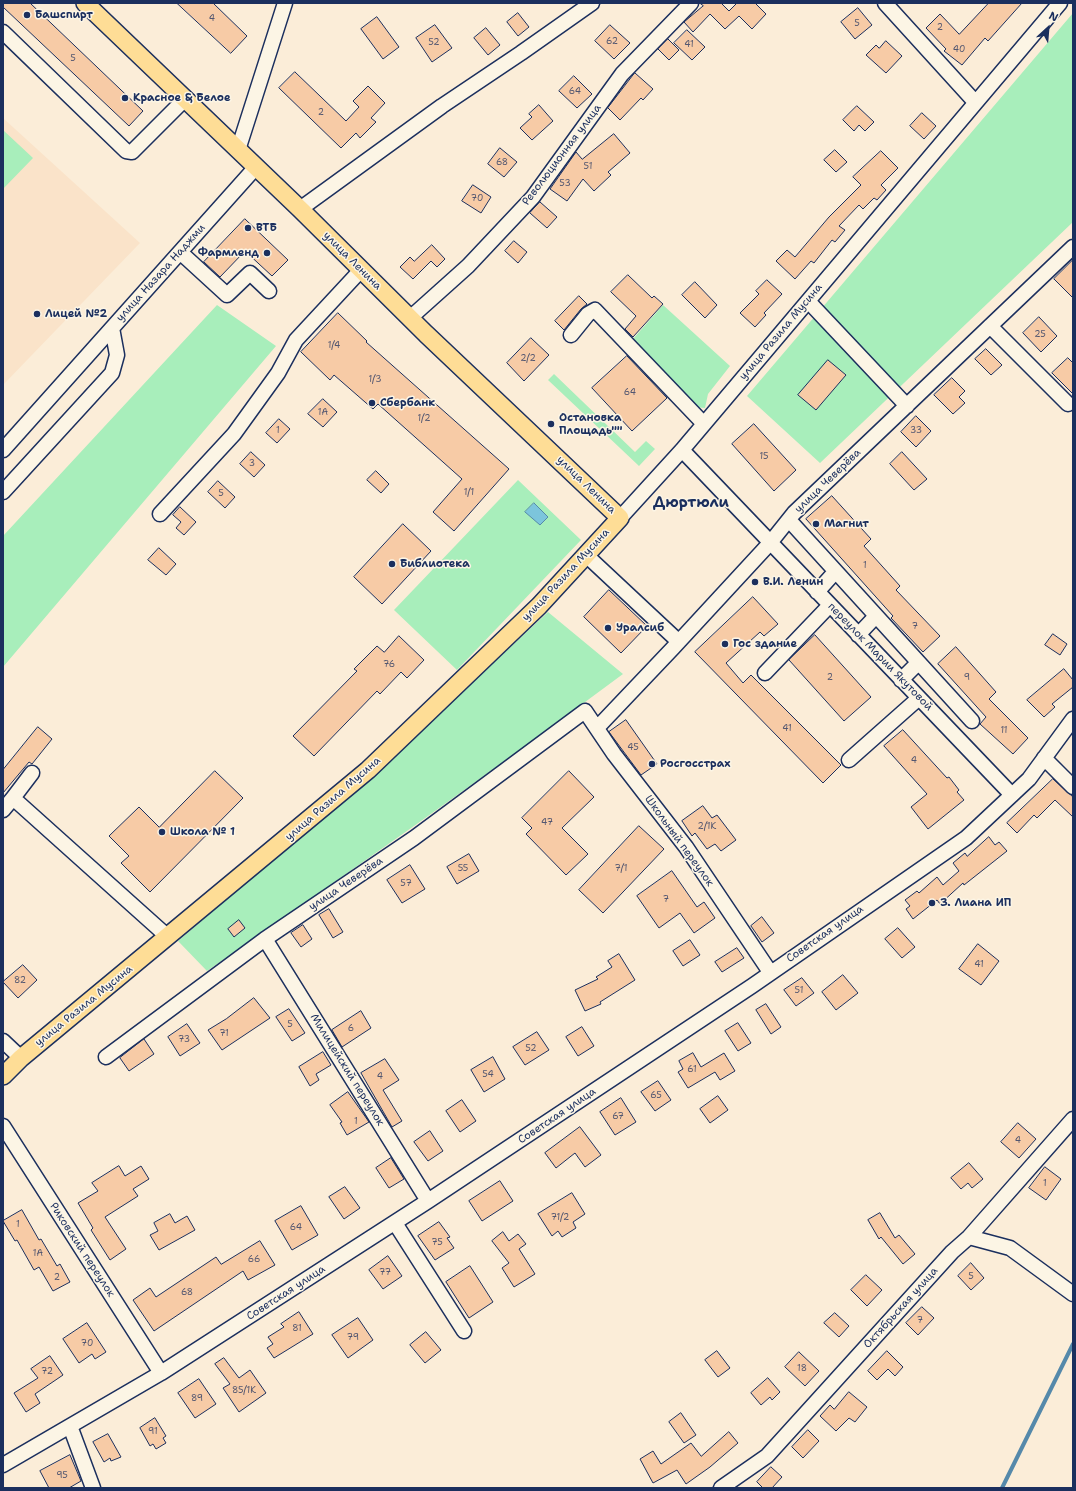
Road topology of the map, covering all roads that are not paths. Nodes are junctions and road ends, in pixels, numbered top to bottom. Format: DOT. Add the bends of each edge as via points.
graph roads {
  1 [pos="85,3"];
  2 [pos="286,3"];
  3 [pos="592,3"];
  4 [pos="691,3"];
  5 [pos="885,3"];
  6 [pos="1060,3"];
  7 [pos="3,32"];
  8 [pos="185,99"];
  9 [pos="975,102"];
  10 [pos="238,150"];
  11 [pos="256,167"];
  12 [pos="300,209"];
  13 [pos="1073,247"];
  14 [pos="180,252"];
  15 [pos="361,270"];
  16 [pos="269,291"];
  17 [pos="808,301"];
  18 [pos="410,318"];
  19 [pos="990,326"];
  20 [pos="112,328"];
  21 [pos="571,335"];
  22 [pos="1068,404"];
  23 [pos="907,406"];
  24 [pos="704,424"];
  25 [pos="3,450"];
  26 [pos="682,450"];
  27 [pos="3,492"];
  28 [pos="160,514"];
  29 [pos="620,518"];
  30 [pos="788,520"];
  31 [pos="770,543"];
  32 [pos="586,555"];
  33 [pos="836,572"];
  34 [pos="817,592"];
  35 [pos="830,606"];
  36 [pos="876,616"];
  37 [pos="858,634"];
  38 [pos="678,641"];
  39 [pos="918,663"];
  40 [pos="765,673"];
  41 [pos="901,680"];
  42 [pos="919,698"];
  43 [pos="585,711"];
  44 [pos="1073,719"];
  45 [pos="972,721"];
  46 [pos="597,728"];
  47 [pos="1044,758"];
  48 [pos="849,760"];
  49 [pos="32,773"];
  50 [pos="1073,787"];
  51 [pos="1012,795"];
  52 [pos="13,798"];
  53 [pos="3,810"];
  54 [pos="168,937"];
  55 [pos="265,939"];
  56 [pos="770,972"];
  57 [pos="3,1041"];
  58 [pos="106,1057"];
  59 [pos="21,1058"];
  60 [pos="3,1076"];
  61 [pos="1073,1119"];
  62 [pos="3,1126"];
  63 [pos="428,1201"];
  64 [pos="395,1222"];
  65 [pos="969,1237"];
  66 [pos="1073,1294"];
  67 [pos="464,1330"];
  68 [pos="161,1373"];
  69 [pos="70,1426"];
  70 [pos="3,1465"];
  71 [pos="93,1488"];
  72 [pos="721,1488"];
  1 -- 8 [label="main road, улица Ленина"];
  2 -- 10 [label="street"];
  3 -- 12 [label="street" via="442,106"];
  4 -- 18 [label="street, Революционная улица" via="622,74 533,197 468,266"];
  5 -- 9 [label="street"];
  6 -- 9 [label="street, улица Разила Мусина"];
  7 -- 8 [label="street" via="126,151 132,152"];
  8 -- 10 [label="main road, улица Ленина"];
  9 -- 17 [label="street, улица Разила Мусина"];
  10 -- 11 [label="main road, улица Ленина"];
  11 -- 12 [label="main road, улица Ленина"];
  11 -- 14 [label="street, улица Назара Наджми"];
  12 -- 15 [label="main road, улица Ленина"];
  13 -- 19 [label="street, улица Чеверёва"];
  14 -- 16 [label="street" via="227,295 250,273"];
  14 -- 20 [label="street, улица Назара Наджми"];
  15 -- 18 [label="main road, улица Ленина"];
  15 -- 28 [label="street" via="296,340 278,373 234,434"];
  17 -- 23 [label="street"];
  17 -- 24 [label="street, улица Разила Мусина"];
  18 -- 29 [label="main road, улица Ленина"];
  19 -- 22 [label="street"];
  19 -- 23 [label="street, улица Чеверёва"];
  20 -- 25 [label="street, улица Назара Наджми"];
  20 -- 27 [label="street" via="117,355 112,373"];
  21 -- 24 [label="street" via="588,314 595,310"];
  23 -- 30 [label="street, улица Чеверёва"];
  24 -- 26 [label="street, улица Разила Мусина"];
  26 -- 29 [label="street, улица Разила Мусина"];
  26 -- 31 [label="street, переулок Марии Якутовой"];
  29 -- 32 [label="main road, улица Разила Мусина"];
  30 -- 31 [label="street, улица Чеверёва"];
  30 -- 33 [label="street"];
  31 -- 34 [label="street, переулок Марии Якутовой"];
  31 -- 38 [label="street, улица Чеверёва"];
  32 -- 38 [label="street"];
  32 -- 54 [label="main road, улица Разила Мусина" via="539,606 368,770"];
  33 -- 34 [label="street"];
  33 -- 36 [label="street"];
  34 -- 35 [label="street, переулок Марии Якутовой"];
  35 -- 37 [label="street, переулок Марии Якутовой"];
  35 -- 40 [label="street"];
  36 -- 37 [label="street"];
  36 -- 39 [label="street"];
  37 -- 41 [label="street, переулок Марии Якутовой"];
  38 -- 46 [label="street, улица Чеверёва"];
  39 -- 41 [label="street"];
  39 -- 45 [label="street"];
  41 -- 42 [label="street, переулок Марии Якутовой"];
  42 -- 48 [label="street"];
  42 -- 51 [label="street, переулок Марии Якутовой"];
  43 -- 46 [label="street, Школьный переулок"];
  43 -- 55 [label="street, улица Чеверёва" via="414,838"];
  44 -- 47 [label="street, Советская улица"];
  46 -- 56 [label="street, Школьный переулок" via="686,847"];
  47 -- 50 [label="street"];
  47 -- 51 [label="street, Советская улица" via="1029,779"];
  49 -- 52 [label="street"];
  51 -- 56 [label="street, Советская улица" via="966,838"];
  52 -- 53 [label="street"];
  52 -- 54 [label="street"];
  54 -- 59 [label="main road, улица Разила Мусина"];
  55 -- 58 [label="street, улица Чеверёва"];
  55 -- 63 [label="street, Милицейский переулок"];
  56 -- 63 [label="street, Советская улица"];
  57 -- 59 [label="street"];
  59 -- 60 [label="main road, улица Разила Мусина"];
  61 -- 65 [label="street, Октябрьская улица"];
  62 -- 68 [label="street, Риковский переулок"];
  63 -- 64 [label="street, Советская улица"];
  64 -- 67 [label="street"];
  64 -- 68 [label="street, Советская улица"];
  65 -- 66 [label="street" via="1010,1248"];
  65 -- 72 [label="street, Октябрьская улица" via="952,1252 767,1456"];
  68 -- 69 [label="street, Советская улица"];
  69 -- 70 [label="street, Советская улица"];
  69 -- 71 [label="street"];
}
